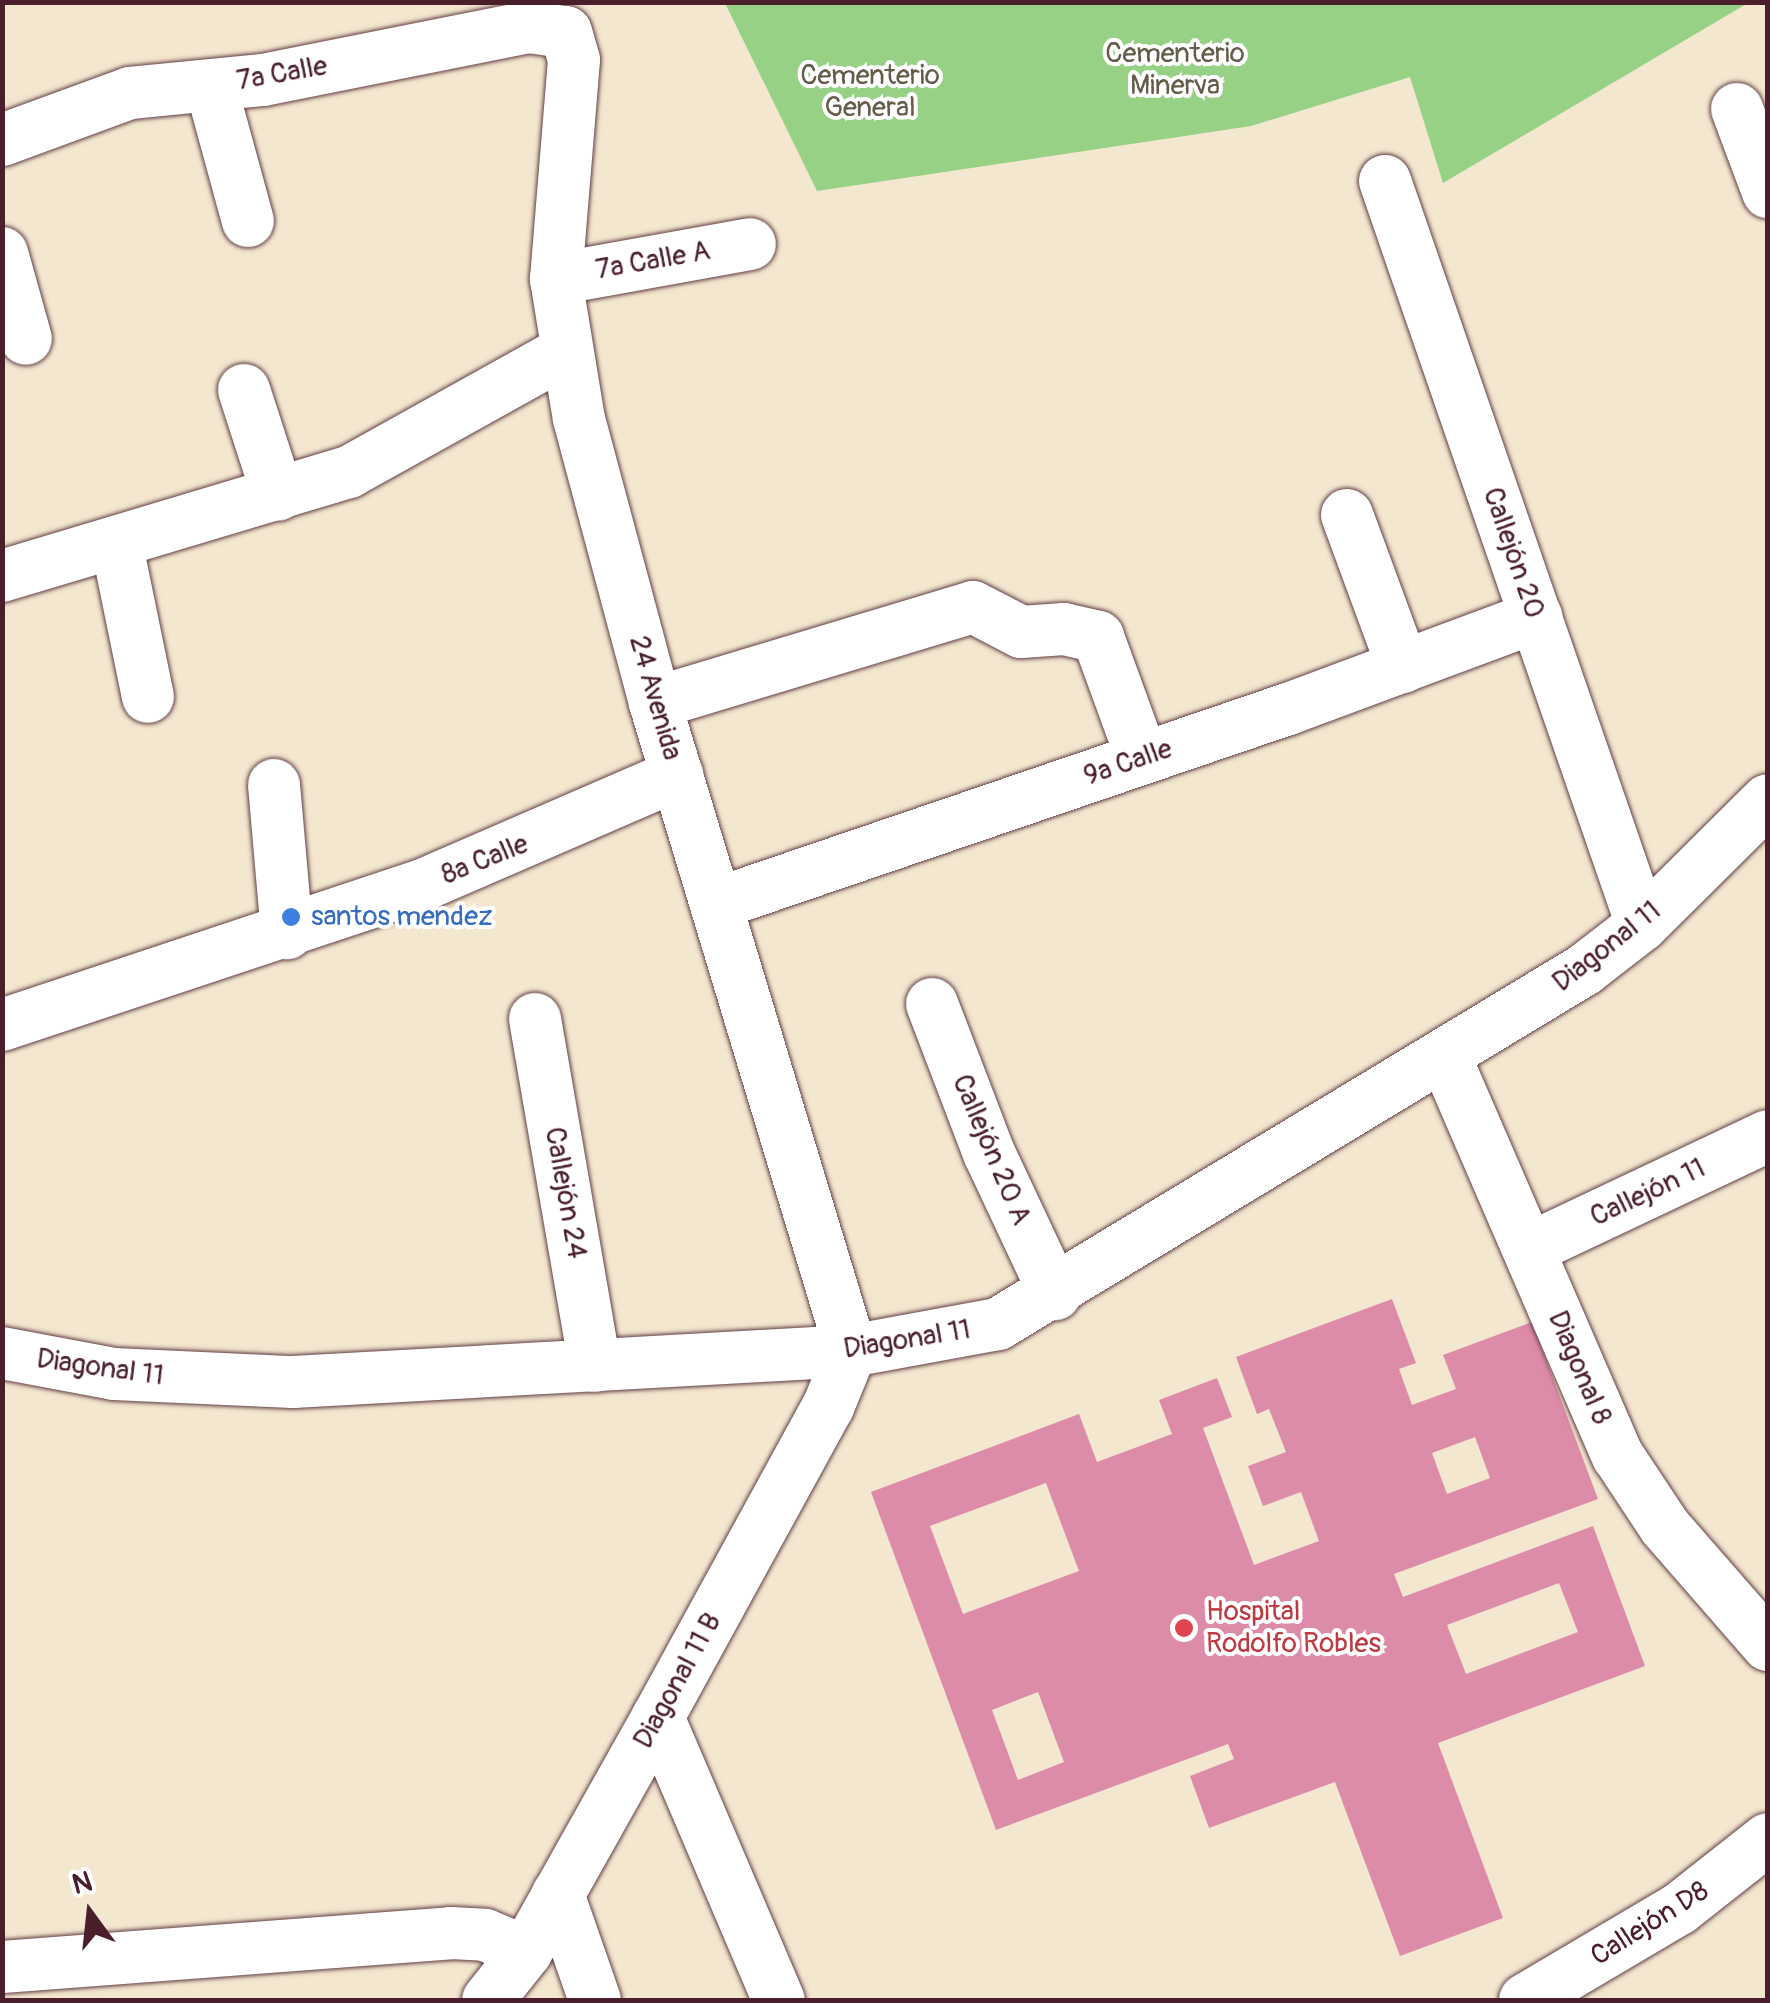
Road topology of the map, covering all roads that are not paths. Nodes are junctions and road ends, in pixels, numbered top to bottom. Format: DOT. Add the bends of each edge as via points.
graph roads {
  1 [pos="566,32"];
  2 [pos="211,86"];
  3 [pos="1737,108"];
  4 [pos="2,140"];
  5 [pos="1385,181"];
  6 [pos="1768,192"];
  7 [pos="248,221"];
  8 [pos="750,244"];
  9 [pos="2,252"];
  10 [pos="556,279"];
  11 [pos="26,339"];
  12 [pos="565,352"];
  13 [pos="244,390"];
  14 [pos="278,495"];
  15 [pos="1347,515"];
  16 [pos="117,546"];
  17 [pos="2,576"];
  18 [pos="1536,617"];
  19 [pos="1403,667"];
  20 [pos="148,698"];
  21 [pos="655,703"];
  22 [pos="1142,758"];
  23 [pos="677,775"];
  24 [pos="274,785"];
  25 [pos="1768,800"];
  26 [pos="718,902"];
  27 [pos="1642,924"];
  28 [pos="287,933"];
  29 [pos="932,1004"];
  30 [pos="535,1019"];
  31 [pos="2,1025"];
  32 [pos="1445,1057"];
  33 [pos="1768,1136"];
  34 [pos="1529,1249"];
  35 [pos="1055,1294"];
  36 [pos="851,1351"];
  37 [pos="2,1353"];
  38 [pos="595,1366"];
  39 [pos="1768,1644"];
  40 [pos="658,1717"];
  41 [pos="1768,1838"];
  42 [pos="558,1894"];
  43 [pos="526,1952"];
  44 [pos="2,1968"];
  45 [pos="488,2000"];
  46 [pos="595,2000"];
  47 [pos="779,2000"];
  48 [pos="1525,2000"];
  1 -- 2 [label="street, 7a Calle" via="529,27"];
  1 -- 10 [label="street, 24 Avenida" via="574,60"];
  2 -- 4 [label="street, 7a Calle" via="130,94"];
  2 -- 7 [label="street"];
  3 -- 6 [label="street"];
  5 -- 18 [label="street, Callejón 20"];
  8 -- 10 [label="street, 7a Calle A"];
  9 -- 11 [label="street"];
  10 -- 12 [label="street, 24 Avenida"];
  12 -- 14 [label="street" via="382,458"];
  12 -- 21 [label="street, 24 Avenida"];
  13 -- 14 [label="street"];
  14 -- 16 [label="street"];
  15 -- 19 [label="street"];
  16 -- 17 [label="street"];
  16 -- 20 [label="street"];
  18 -- 19 [label="street, 9a Calle"];
  18 -- 27 [label="street, Callejón 20"];
  19 -- 22 [label="street, 9a Calle"];
  21 -- 22 [label="street" via="973,608 1021,632 1064,629 1098,637"];
  21 -- 23 [label="street, 24 Avenida"];
  22 -- 26 [label="street, 9a Calle"];
  23 -- 26 [label="street, 24 Avenida"];
  23 -- 28 [label="street, 8a Calle" via="506,853"];
  24 -- 28 [label="street"];
  25 -- 27 [label="street, Diagonal 11"];
  26 -- 36 [label="street, 24 Avenida"];
  27 -- 32 [label="street, Diagonal 11" via="1584,970"];
  28 -- 31 [label="street, 8a Calle"];
  29 -- 35 [label="street, Callejón 20 A" via="975,1122"];
  30 -- 38 [label="street, Callejón 24"];
  32 -- 34 [label="street, Diagonal 8"];
  32 -- 35 [label="street, Diagonal 11"];
  33 -- 34 [label="street, Callejón 11"];
  34 -- 39 [label="street, Diagonal 8" via="1599,1418 1641,1495"];
  35 -- 36 [label="street, Diagonal 11" via="998,1324"];
  36 -- 38 [label="street, Diagonal 11"];
  36 -- 40 [label="street, Diagonal 11 B" via="828,1407"];
  37 -- 38 [label="street, Diagonal 11" via="114,1374 199,1381"];
  40 -- 42 [label="street, Diagonal 11 B"];
  40 -- 47 [label="street"];
  41 -- 48 [label="street, Callejón D8" via="1680,1909"];
  42 -- 43 [label="street, Diagonal 11 B"];
  42 -- 46 [label="street"];
  43 -- 44 [label="street" via="485,1936 451,1933"];
  43 -- 45 [label="street, Diagonal 11 B"];
}
